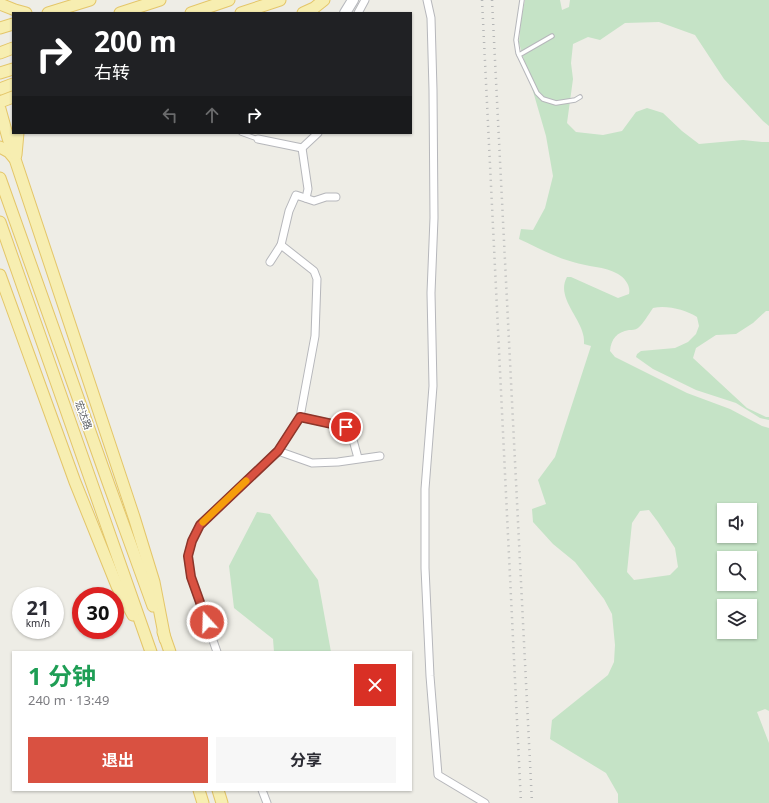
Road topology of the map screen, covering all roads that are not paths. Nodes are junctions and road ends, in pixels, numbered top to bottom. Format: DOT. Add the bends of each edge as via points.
graph roads {
  1 [pos="90,0"];
  2 [pos="160,0"];
  3 [pos="229,0"];
  4 [pos="280,0"];
  5 [pos="324,0"];
  6 [pos="353,0"];
  7 [pos="365,0"];
  8 [pos="427,0"];
  9 [pos="522,0"];
  10 [pos="0,4"];
  11 [pos="22,12"];
  12 [pos="51,12"];
  13 [pos="123,12"];
  14 [pos="194,12"];
  15 [pos="243,12"];
  16 [pos="305,12"];
  17 [pos="346,12"];
  18 [pos="359,12"];
  19 [pos="12,24"];
  20 [pos="0,28"];
  21 [pos="552,36"];
  22 [pos="12,48"];
  23 [pos="0,53"];
  24 [pos="519,55"];
  25 [pos="12,69"];
  26 [pos="0,74"];
  27 [pos="12,84"];
  28 [pos="0,88"];
  29 [pos="12,97"];
  30 [pos="580,97"];
  31 [pos="0,102"];
  32 [pos="0,109"];
  33 [pos="18,134"];
  34 [pos="244,134"];
  35 [pos="317,134"];
  36 [pos="258,139"];
  37 [pos="0,147"];
  38 [pos="302,148"];
  39 [pos="17,164"];
  40 [pos="0,178"];
  41 [pos="336,197"];
  42 [pos="306,198"];
  43 [pos="0,222"];
  44 [pos="281,245"];
  45 [pos="270,262"];
  46 [pos="0,276"];
  47 [pos="300,417"];
  48 [pos="278,451"];
  49 [pos="380,456"];
  50 [pos="358,458"];
  51 [pos="165,639"];
  52 [pos="149,648"];
  53 [pos="170,651"];
  54 [pos="217,651"];
  55 [pos="199,791"];
  56 [pos="218,791"];
  57 [pos="262,791"];
  58 [pos="203,803"];
  59 [pos="222,803"];
  60 [pos="266,803"];
  61 [pos="485,803"];
  1 -- 12 [label="main road"];
  2 -- 13 [label="main road"];
  3 -- 14 [label="main road"];
  4 -- 15 [label="main road"];
  5 -- 16 [label="main road"];
  6 -- 17 [label="street"];
  7 -- 18 [label="street"];
  8 -- 61 [label="street" via="431,25 434,203 431,293 433,386 425,489 425,568 430,676 438,775"];
  9 -- 24 [label="lane" via="516,40"];
  10 -- 11 [label="main road"];
  19 -- 20 [label="main road"];
  21 -- 24 [label="lane"];
  22 -- 23 [label="main road"];
  24 -- 30 [label="lane" via="537,93 543,99 556,103"];
  25 -- 26 [label="main road"];
  27 -- 28 [label="main road"];
  29 -- 31 [label="main road"];
  32 -- 39 [label="main road"];
  33 -- 39 [label="main road"];
  34 -- 36 [label="lane"];
  35 -- 38 [label="street"];
  36 -- 38 [label="street"];
  37 -- 39 [label="main road" via="9,152"];
  38 -- 42 [label="street" via="308,189"];
  39 -- 51 [label="main road" via="134,517 154,582"];
  40 -- 51 [label="main road, 宏达路"];
  41 -- 42 [label="street" via="314,201"];
  42 -- 44 [label="street" via="296,195 289,211"];
  43 -- 52 [label="main road, 宏达路"];
  44 -- 45 [label="street"];
  44 -- 47 [label="street" via="314,271 317,279 315,336"];
  46 -- 52 [label="main road" via="75,482 117,586"];
  47 -- 48 [label="street"];
  47 -- 50 [label="street" via="346,427"];
  48 -- 50 [label="street" via="312,463"];
  48 -- 54 [label="street" via="200,525 192,541 188,556 191,577"];
  49 -- 50 [label="street"];
  51 -- 53 [label="main road, 宏达路"];
  55 -- 58 [label="main road"];
  56 -- 59 [label="main road"];
  57 -- 60 [label="street"];
}
